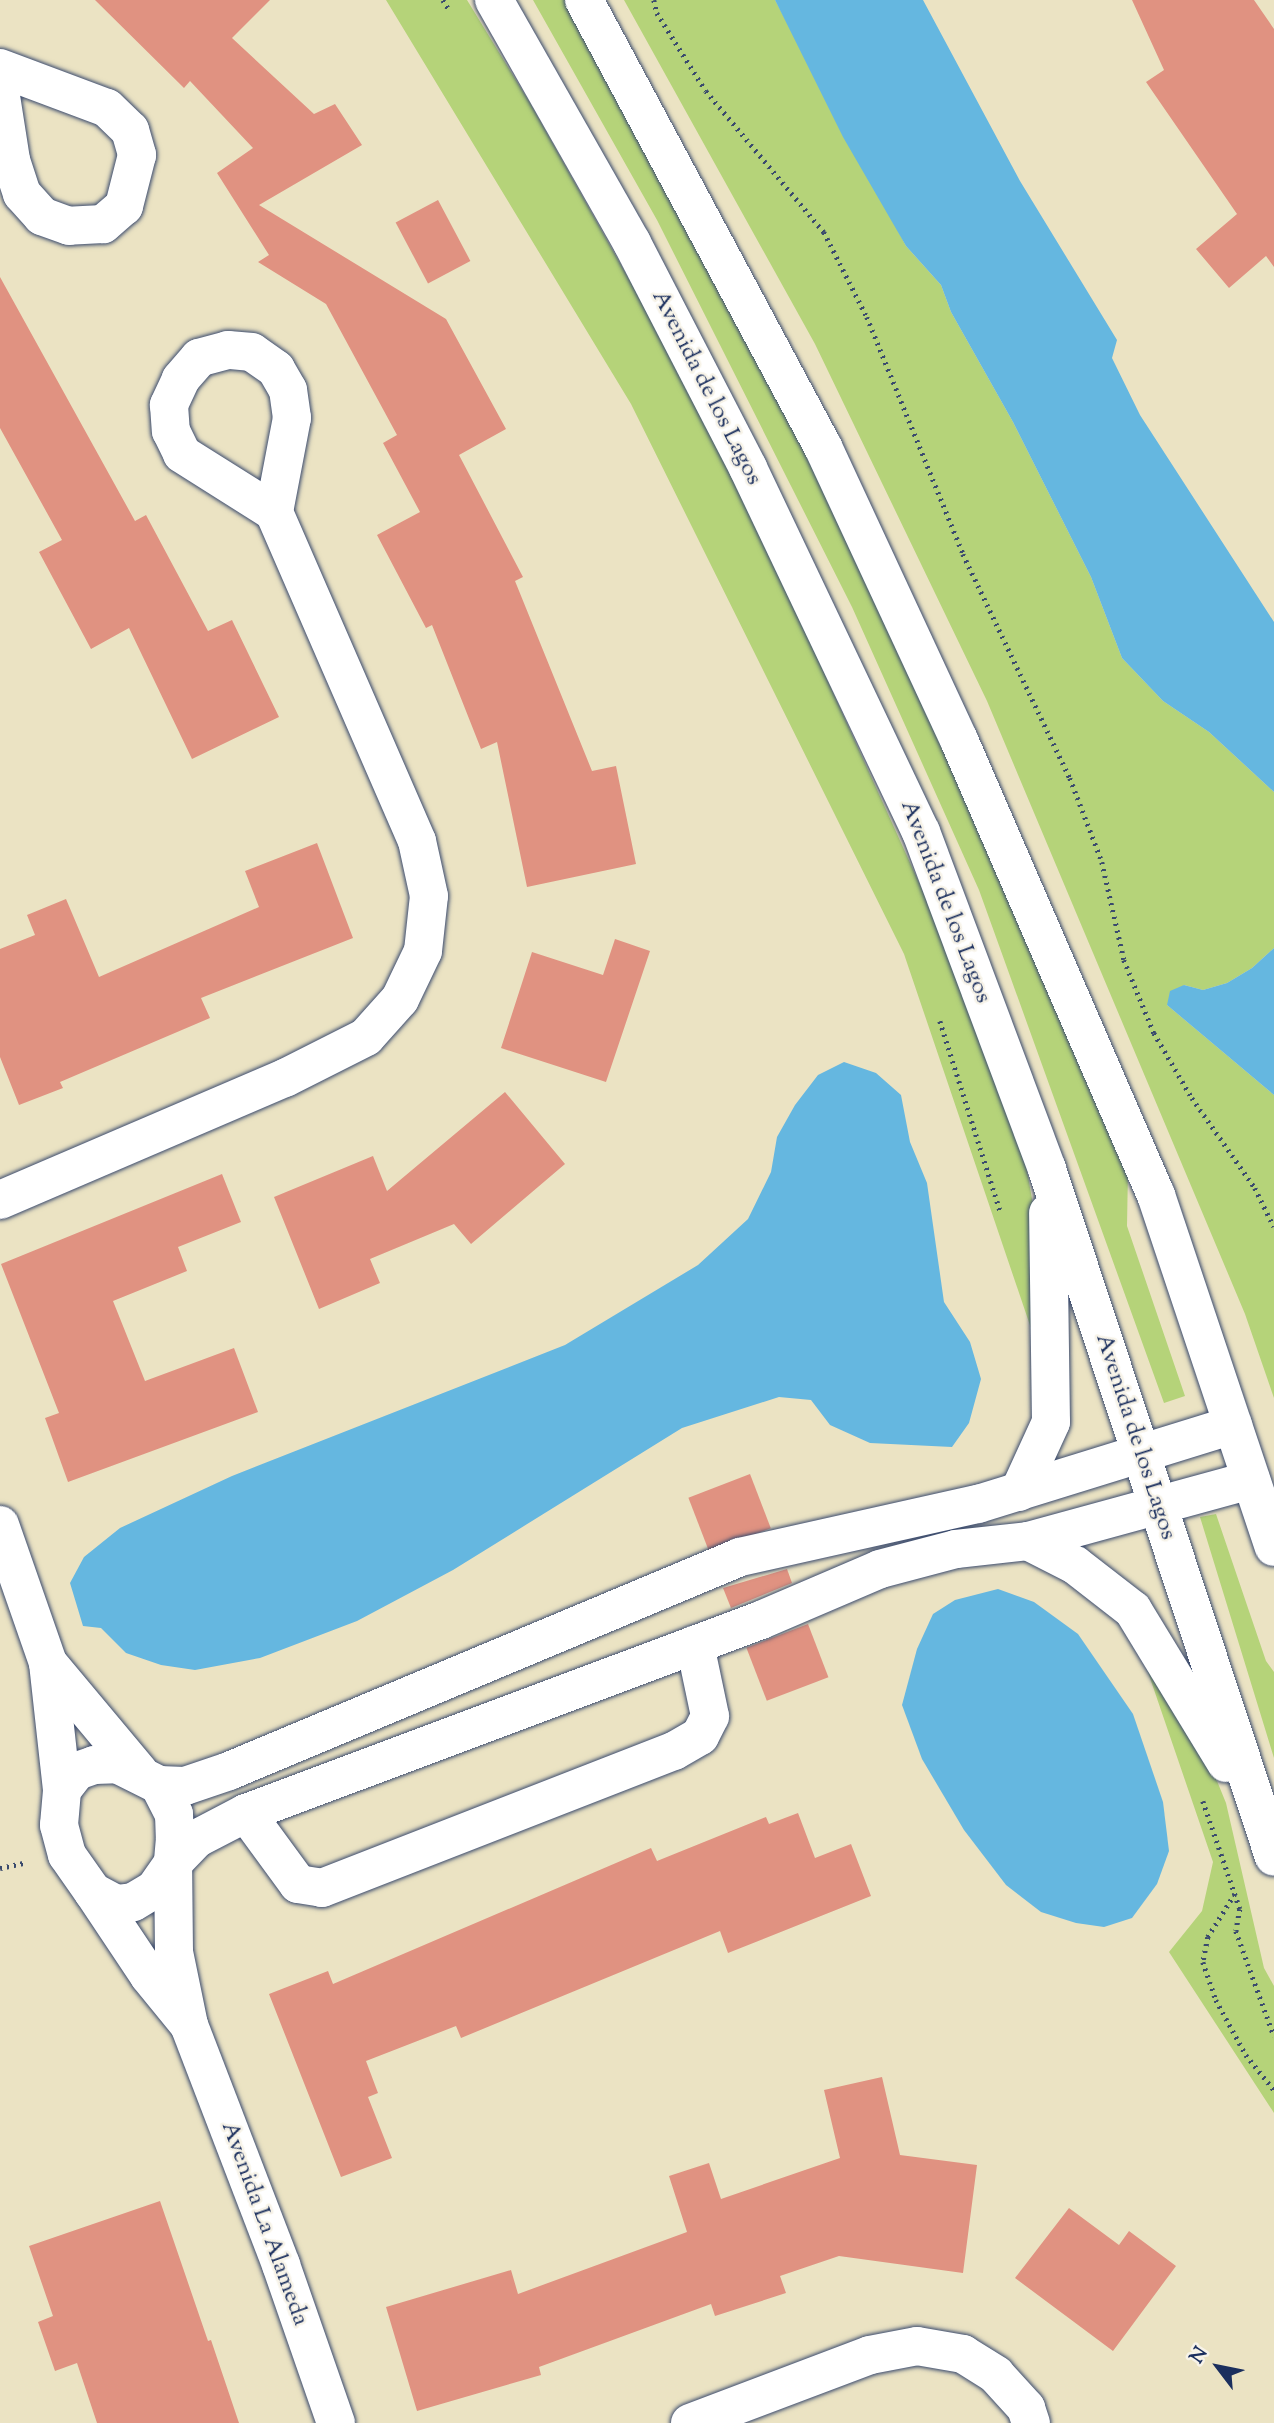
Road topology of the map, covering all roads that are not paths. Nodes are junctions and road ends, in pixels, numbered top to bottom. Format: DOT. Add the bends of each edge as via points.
graph roads {
  1 [pos="494,0"];
  2 [pos="584,0"];
  3 [pos="0,68"];
  4 [pos="0,90"];
  5 [pos="274,512"];
  6 [pos="1047,1169"];
  7 [pos="0,1200"];
  8 [pos="1233,1425"];
  9 [pos="1140,1455"];
  10 [pos="1251,1480"];
  11 [pos="1019,1492"];
  12 [pos="1158,1506"];
  13 [pos="0,1525"];
  14 [pos="1028,1541"];
  15 [pos="1274,1547"];
  16 [pos="695,1645"];
  17 [pos="48,1663"];
  18 [pos="149,1779"];
  19 [pos="62,1790"];
  20 [pos="246,1813"];
  21 [pos="1268,1840"];
  22 [pos="173,1863"];
  23 [pos="93,1892"];
  24 [pos="189,2025"];
  25 [pos="336,2423"];
  26 [pos="690,2423"];
  27 [pos="1031,2423"];
  1 -- 6 [label="street, Avenida de los Lagos" via="632,243 748,468 903,794"];
  2 -- 8 [label="street" via="823,447 960,740 1156,1195"];
  3 -- 4 [label="street" via="107,108 130,130 137,155 124,206 103,224 69,226 42,216 22,194 11,160"];
  5 -- 7 [label="street" via="417,841 429,896 423,951 400,999 366,1037 285,1078"];
  6 -- 9 [label="street, Avenida de los Lagos"];
  6 -- 11 [label="street" via="1051,1422"];
  8 -- 9 [label="street"];
  8 -- 10 [label="street"];
  9 -- 11 [label="street"];
  9 -- 12 [label="street, Avenida de los Lagos"];
  10 -- 12 [label="street"];
  10 -- 15 [label="street"];
  11 -- 18 [label="street" via="740,1557 229,1771 185,1786"];
  12 -- 14 [label="street"];
  12 -- 21 [label="street, Avenida de los Lagos"];
  13 -- 17 [label="street"];
  14 -- 16 [label="street" via="956,1549 880,1569"];
  14 -- 21 [label="street" via="1075,1564 1133,1609"];
  16 -- 20 [label="street"];
  16 -- 20 [label="street" via="710,1716 700,1736 674,1751 323,1888 298,1884"];
  17 -- 18 [label="street"];
  17 -- 19 [label="street"];
  18 -- 19 [label="street" via="117,1764 94,1765 77,1771"];
  18 -- 22 [label="street" via="173,1814"];
  19 -- 23 [label="street" via="59,1825 66,1855"];
  20 -- 22 [label="street" via="196,1839"];
  22 -- 23 [label="street" via="155,1889 133,1902 116,1903"];
  22 -- 24 [label="street, Avenida La Alameda" via="174,1952"];
  23 -- 24 [label="street, Avenida La Alameda" via="149,1976"];
  24 -- 25 [label="street, Avenida La Alameda"];
  26 -- 27 [label="street" via="870,2355 917,2346 963,2354 996,2375 1026,2408"];
}
